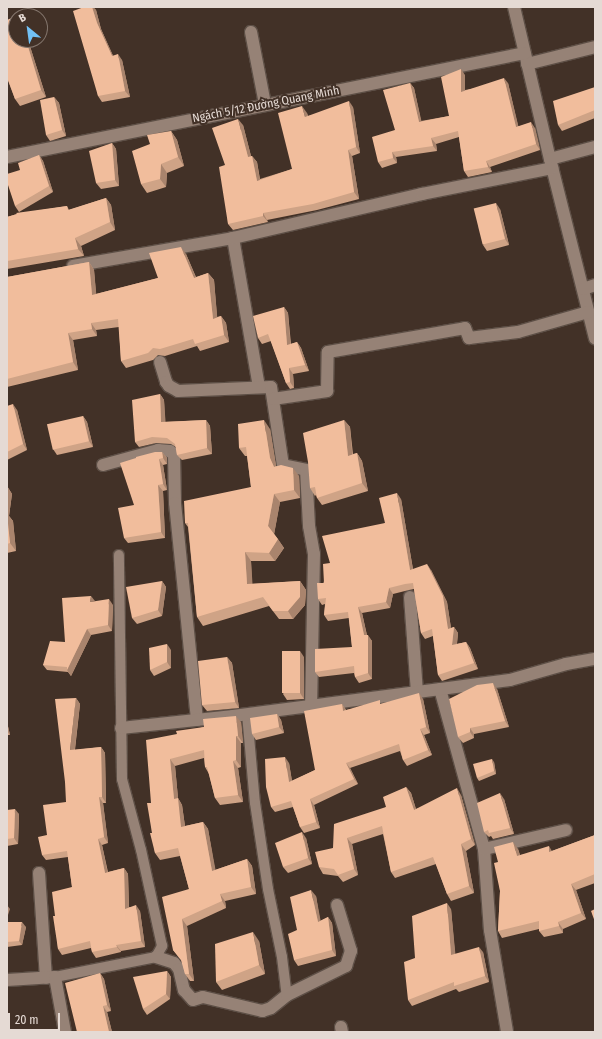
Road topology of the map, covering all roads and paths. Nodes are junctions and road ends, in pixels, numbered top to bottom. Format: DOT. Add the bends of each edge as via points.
graph roads {
  1 [pos="514,7"];
  2 [pos="251,32"];
  3 [pos="595,47"];
  4 [pos="526,59"];
  5 [pos="265,104"];
  6 [pos="595,147"];
  7 [pos="7,157"];
  8 [pos="551,164"];
  9 [pos="233,238"];
  10 [pos="59,269"];
  11 [pos="595,285"];
  12 [pos="583,289"];
  13 [pos="588,312"];
  14 [pos="595,338"];
  15 [pos="160,362"];
  16 [pos="259,387"];
  17 [pos="273,400"];
  18 [pos="103,465"];
  19 [pos="119,555"];
  20 [pos="410,597"];
  21 [pos="595,659"];
  22 [pos="440,689"];
  23 [pos="417,692"];
  24 [pos="311,706"];
  25 [pos="247,714"];
  26 [pos="197,720"];
  27 [pos="121,728"];
  28 [pos="566,830"];
  29 [pos="484,849"];
  30 [pos="39,873"];
  31 [pos="337,905"];
  32 [pos="156,957"];
  33 [pos="50,977"];
  34 [pos="7,980"];
  35 [pos="287,995"];
  36 [pos="65,1032"];
  37 [pos="507,1032"];
  1 -- 4 [label="street"];
  2 -- 5 [label="street"];
  3 -- 4 [label="street, Ngách 5/12 Đường Quang Minh"];
  4 -- 5 [label="street, Ngách 5/12 Đường Quang Minh"];
  4 -- 8 [label="street"];
  5 -- 7 [label="street, Ngách 5/12 Đường Quang Minh"];
  6 -- 8 [label="street"];
  8 -- 9 [label="street"];
  8 -- 12 [label="street"];
  9 -- 10 [label="street"];
  9 -- 16 [label="street"];
  11 -- 12 [label="street"];
  12 -- 13 [label="street"];
  13 -- 14 [label="street"];
  13 -- 17 [label="street" via="518,332 469,338 465,328 328,352 327,391"];
  15 -- 16 [label="street" via="166,382 178,391"];
  16 -- 17 [label="street" via="271,387"];
  17 -- 24 [label="street" via="283,465 306,470 309,526 314,554"];
  18 -- 26 [label="street" via="158,450 170,451 174,455 175,503"];
  19 -- 27 [label="lane"];
  20 -- 23 [label="street"];
  21 -- 22 [label="street" via="566,664 510,680"];
  22 -- 23 [label="street"];
  22 -- 29 [label="street"];
  23 -- 24 [label="street"];
  24 -- 25 [label="street"];
  25 -- 26 [label="street"];
  25 -- 35 [label="lane" via="255,802"];
  26 -- 27 [label="street"];
  27 -- 32 [label="lane" via="122,779 162,946"];
  28 -- 29 [label="street"];
  29 -- 37 [label="street" via="490,930"];
  30 -- 33 [label="street"];
  31 -- 35 [label="street" via="351,951 346,966"];
  32 -- 33 [label="lane"];
  32 -- 35 [label="street" via="174,963 179,969 184,990 193,1000 204,997 262,1011 271,1008"];
  33 -- 34 [label="street"];
  33 -- 36 [label="street"];
}
